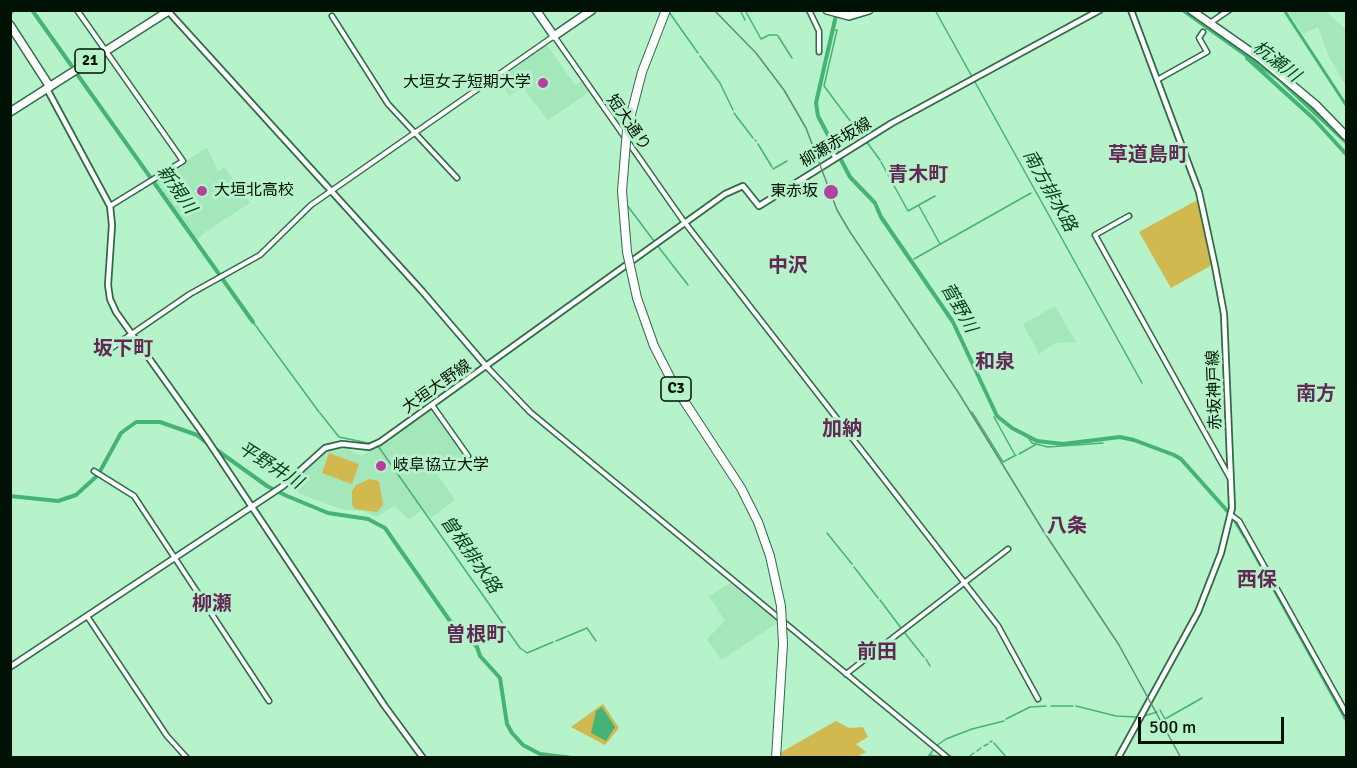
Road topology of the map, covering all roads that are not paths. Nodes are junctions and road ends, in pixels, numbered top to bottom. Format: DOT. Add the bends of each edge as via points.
graph roads {
  1 [pos="76,10"];
  2 [pos="536,10"];
  3 [pos="592,10"];
  4 [pos="666,10"];
  5 [pos="809,10"];
  6 [pos="869,10"];
  7 [pos="1100,10"];
  8 [pos="1131,10"];
  9 [pos="1191,10"];
  10 [pos="1228,10"];
  11 [pos="167,11"];
  12 [pos="833,13"];
  13 [pos="332,16"];
  14 [pos="1210,23"];
  15 [pos="10,25"];
  16 [pos="10,30"];
  17 [pos="1203,32"];
  18 [pos="554,36"];
  19 [pos="105,50"];
  20 [pos="819,52"];
  21 [pos="1156,81"];
  22 [pos="48,87"];
  23 [pos="10,110"];
  24 [pos="414,132"];
  25 [pos="1347,136"];
  26 [pos="827,143"];
  27 [pos="837,156"];
  28 [pos="456,178"];
  29 [pos="330,190"];
  30 [pos="111,205"];
  31 [pos="1129,216"];
  32 [pos="684,222"];
  33 [pos="134,334"];
  34 [pos="104,353"];
  35 [pos="487,367"];
  36 [pos="432,405"];
  37 [pos="468,456"];
  38 [pos="94,471"];
  39 [pos="1231,479"];
  40 [pos="252,506"];
  41 [pos="1232,515"];
  42 [pos="1008,549"];
  43 [pos="174,557"];
  44 [pos="964,582"];
  45 [pos="87,616"];
  46 [pos="10,667"];
  47 [pos="846,674"];
  48 [pos="1038,699"];
  49 [pos="269,701"];
  50 [pos="1347,713"];
  51 [pos="187,758"];
  52 [pos="423,758"];
  53 [pos="777,758"];
  54 [pos="948,758"];
  55 [pos="1118,758"];
  1 -- 19 [label="street"];
  2 -- 18 [label="highway"];
  3 -- 18 [label="highway"];
  4 -- 53 [label="highway, C3, bridge" via="642,72 627,130 622,191 627,252 637,298 654,346 675,387 741,488 770,556 781,606 783,645"];
  5 -- 20 [label="street" via="819,32"];
  6 -- 12 [label="highway" via="849,16"];
  7 -- 27 [label="main road, 柳瀬赤坂線"];
  8 -- 21 [label="main road, 赤坂神戸線"];
  9 -- 14 [label="highway"];
  10 -- 14 [label="street"];
  11 -- 19 [label="highway, 21"];
  11 -- 29 [label="main road, 大垣大野線"];
  13 -- 24 [label="street" via="388,104"];
  14 -- 25 [label="highway" via="1277,72"];
  15 -- 22 [label="highway"];
  16 -- 22 [label="highway"];
  17 -- 21 [label="street" via="1198,38 1207,52"];
  18 -- 24 [label="street"];
  18 -- 32 [label="street, 短大通り"];
  19 -- 22 [label="highway, 21"];
  19 -- 30 [label="street" via="183,161"];
  21 -- 39 [label="main road, 赤坂神戸線" via="1199,192 1224,314"];
  22 -- 23 [label="highway, 21"];
  22 -- 30 [label="main road"];
  24 -- 28 [label="street"];
  24 -- 29 [label="street"];
  26 -- 27 [label="street"];
  27 -- 32 [label="main road, 柳瀬赤坂線" via="759,206 741,185"];
  29 -- 33 [label="street" via="293,220 260,255 190,294"];
  29 -- 35 [label="main road, 大垣大野線"];
  30 -- 33 [label="main road" via="109,295 116,312"];
  31 -- 39 [label="street" via="1095,235"];
  32 -- 35 [label="main road, 柳瀬赤坂線"];
  32 -- 44 [label="street, 短大通り"];
  33 -- 34 [label="street"];
  33 -- 40 [label="main road"];
  35 -- 36 [label="main road, 大垣大野線"];
  35 -- 47 [label="street" via="530,412"];
  36 -- 37 [label="street"];
  36 -- 40 [label="main road, 大垣大野線" via="375,445 336,444 325,448 283,486"];
  38 -- 43 [label="street" via="134,496"];
  39 -- 41 [label="main road, 赤坂神戸線"];
  40 -- 43 [label="main road, 大垣大野線"];
  40 -- 52 [label="main road"];
  41 -- 50 [label="street" via="1239,521"];
  41 -- 55 [label="main road, 赤坂神戸線" via="1198,612"];
  42 -- 44 [label="street"];
  43 -- 45 [label="main road, 大垣大野線"];
  43 -- 49 [label="street"];
  44 -- 47 [label="street"];
  44 -- 48 [label="street, 短大通り" via="1008,642"];
  45 -- 46 [label="main road, 大垣大野線"];
  45 -- 51 [label="street" via="167,736"];
  47 -- 54 [label="street"];
}
